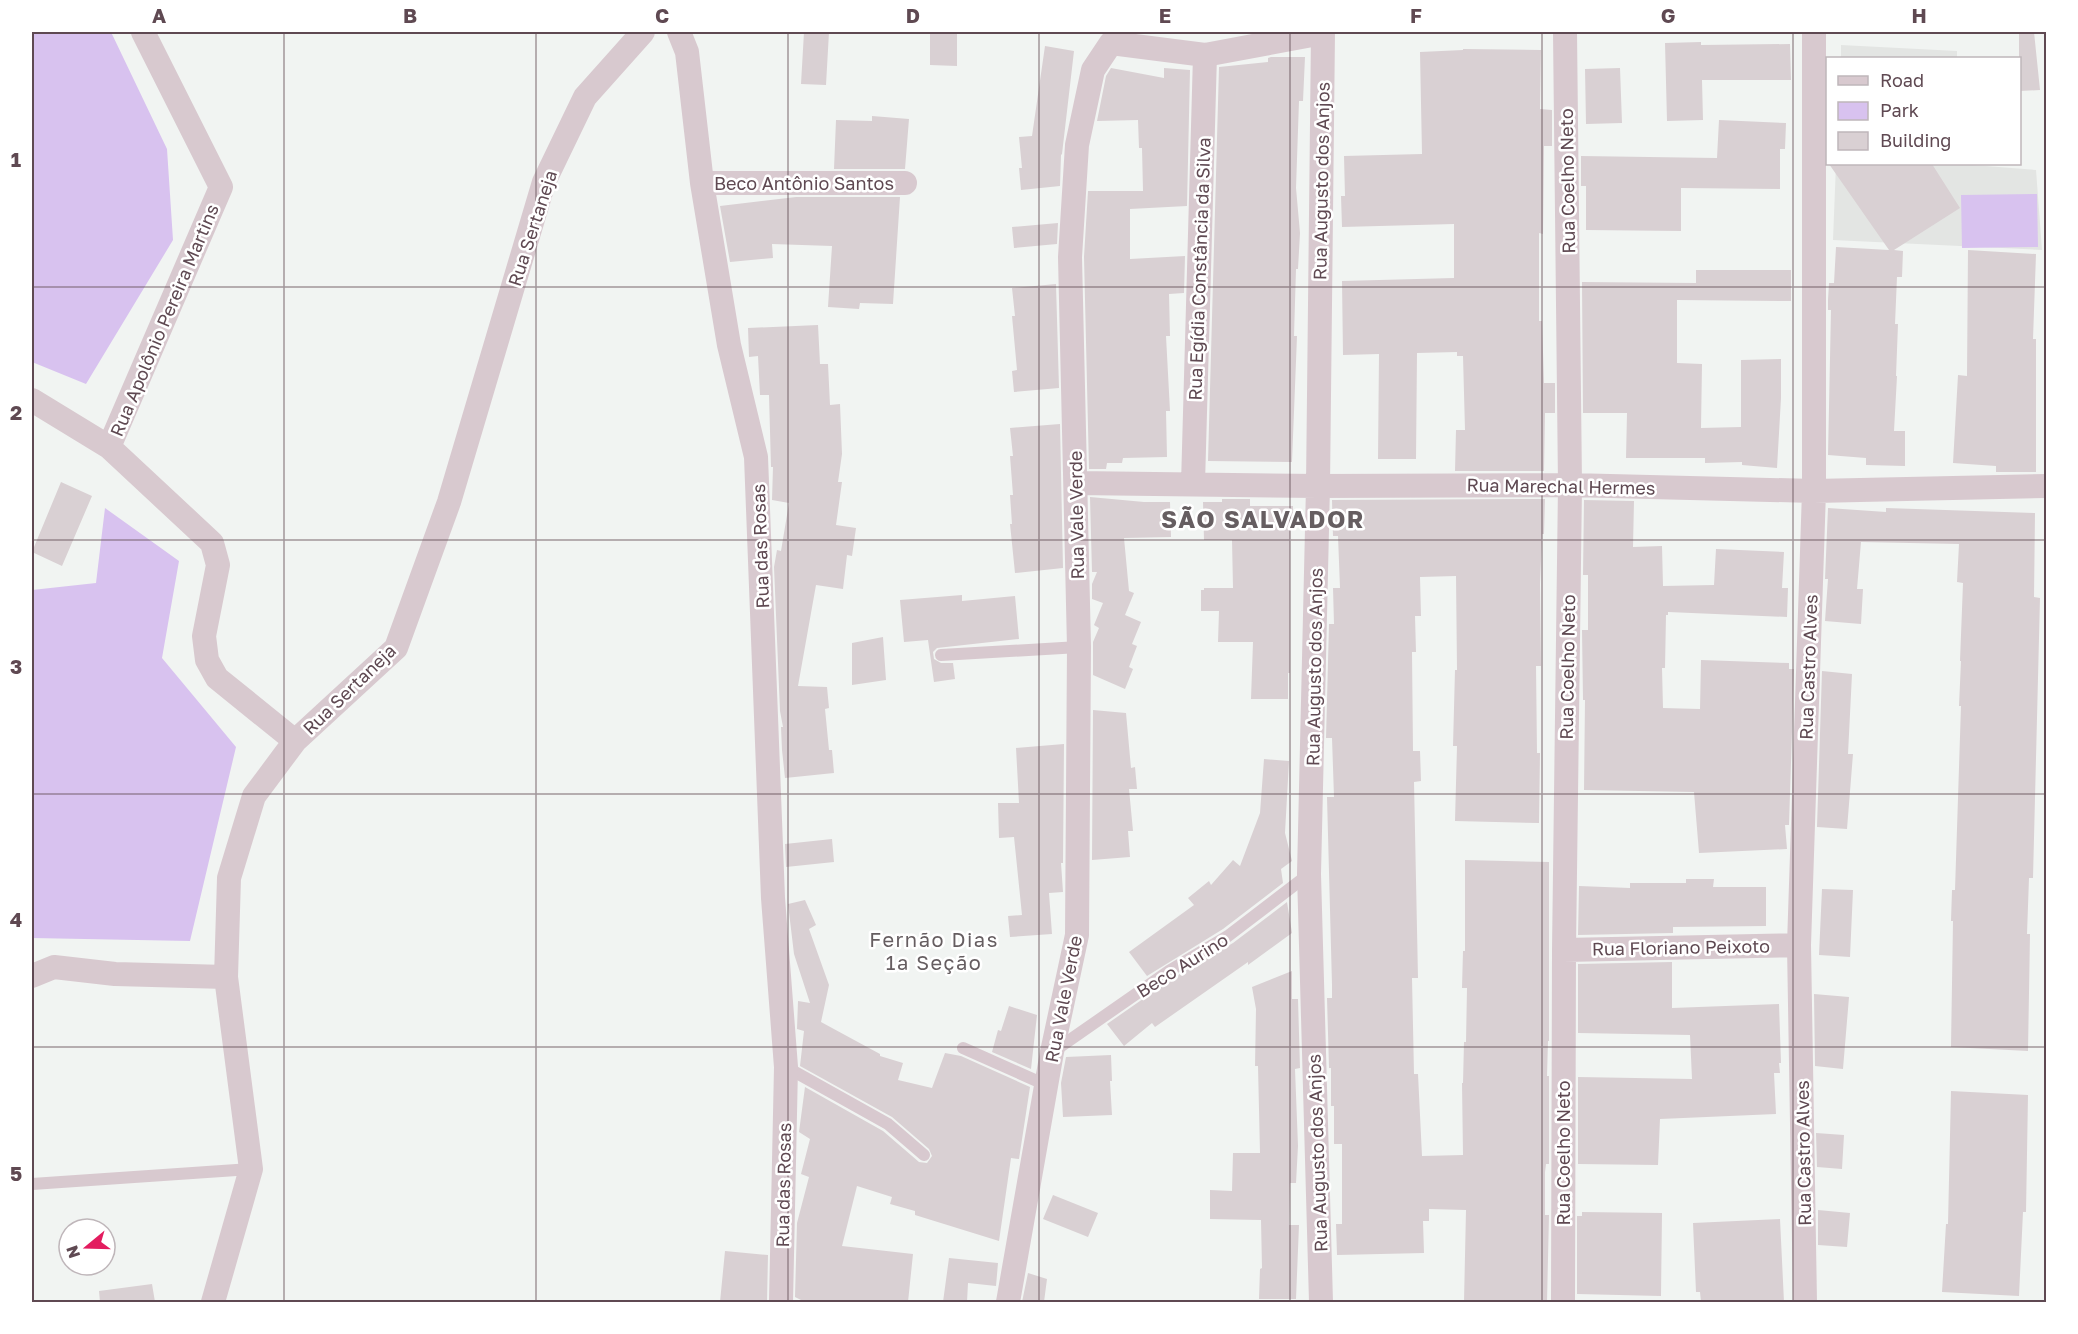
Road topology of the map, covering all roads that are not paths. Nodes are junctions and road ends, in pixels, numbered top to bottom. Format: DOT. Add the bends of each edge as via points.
graph roads {
  1 [pos="143,32"];
  2 [pos="643,32"];
  3 [pos="679,32"];
  4 [pos="1323,32"];
  5 [pos="1565,32"];
  6 [pos="1814,32"];
  7 [pos="1206,55"];
  8 [pos="702,183"];
  9 [pos="905,183"];
  10 [pos="32,400"];
  11 [pos="109,447"];
  12 [pos="1076,483"];
  13 [pos="1193,484"];
  14 [pos="1570,485"];
  15 [pos="1318,486"];
  16 [pos="2046,486"];
  17 [pos="1814,491"];
  18 [pos="1079,647"];
  19 [pos="940,655"];
  20 [pos="295,741"];
  21 [pos="1309,874"];
  22 [pos="1799,945"];
  23 [pos="1564,950"];
  24 [pos="32,976"];
  25 [pos="226,977"];
  26 [pos="963,1048"];
  27 [pos="1052,1052"];
  28 [pos="786,1067"];
  29 [pos="1046,1085"];
  30 [pos="924,1155"];
  31 [pos="251,1169"];
  32 [pos="32,1184"];
  33 [pos="213,1302"];
  34 [pos="781,1302"];
  35 [pos="1008,1302"];
  36 [pos="1321,1302"];
  37 [pos="1563,1302"];
  38 [pos="1805,1302"];
  1 -- 11 [label="street, Rua Apolônio Pereira Martins" via="221,187"];
  2 -- 20 [label="street, Rua Sertaneja" via="585,97 544,182 449,502 396,648"];
  3 -- 8 [label="street, Rua das Rosas" via="687,52"];
  4 -- 7 [label="street"];
  4 -- 15 [label="street, Rua Augusto dos Anjos"];
  5 -- 14 [label="street, Rua Coelho Neto"];
  6 -- 17 [label="street, Rua Castro Alves"];
  7 -- 12 [label="street, Rua Vale Verde" via="1111,44 1093,70 1077,145 1070,257"];
  7 -- 13 [label="street, Rua Egídia Constância da Silva"];
  8 -- 9 [label="street, Beco Antônio Santos"];
  8 -- 28 [label="street, Rua das Rosas" via="729,345 756,457 773,898"];
  10 -- 11 [label="street"];
  11 -- 20 [label="street" via="212,543 218,566 204,636 207,660 217,678"];
  12 -- 13 [label="street, Rua Marechal Hermes"];
  12 -- 18 [label="street, Rua Vale Verde"];
  13 -- 15 [label="street, Rua Marechal Hermes"];
  14 -- 15 [label="street, Rua Marechal Hermes"];
  14 -- 17 [label="street, Rua Marechal Hermes"];
  14 -- 23 [label="street, Rua Coelho Neto"];
  15 -- 21 [label="street, Rua Augusto dos Anjos"];
  16 -- 17 [label="street, Rua Marechal Hermes"];
  17 -- 22 [label="street, Rua Castro Alves"];
  18 -- 19 [label="lane"];
  18 -- 27 [label="street, Rua Vale Verde" via="1077,935"];
  20 -- 25 [label="street, Rua Sertaneja" via="254,796 230,878"];
  21 -- 27 [label="lane, Beco Aurino" via="1228,936 1169,971"];
  21 -- 36 [label="street, Rua Augusto dos Anjos"];
  22 -- 23 [label="street, Rua Floriano Peixoto"];
  22 -- 38 [label="street, Rua Castro Alves"];
  23 -- 37 [label="street, Rua Coelho Neto"];
  24 -- 25 [label="street" via="54,968"];
  25 -- 31 [label="street, Rua Sertaneja"];
  26 -- 29 [label="lane, Rua Vale Verde"];
  27 -- 29 [label="street, Rua Vale Verde"];
  28 -- 30 [label="lane" via="888,1124"];
  28 -- 34 [label="street, Rua das Rosas"];
  29 -- 35 [label="street, Rua Vale Verde"];
  31 -- 32 [label="lane"];
  31 -- 33 [label="street, Rua Sertaneja"];
}
